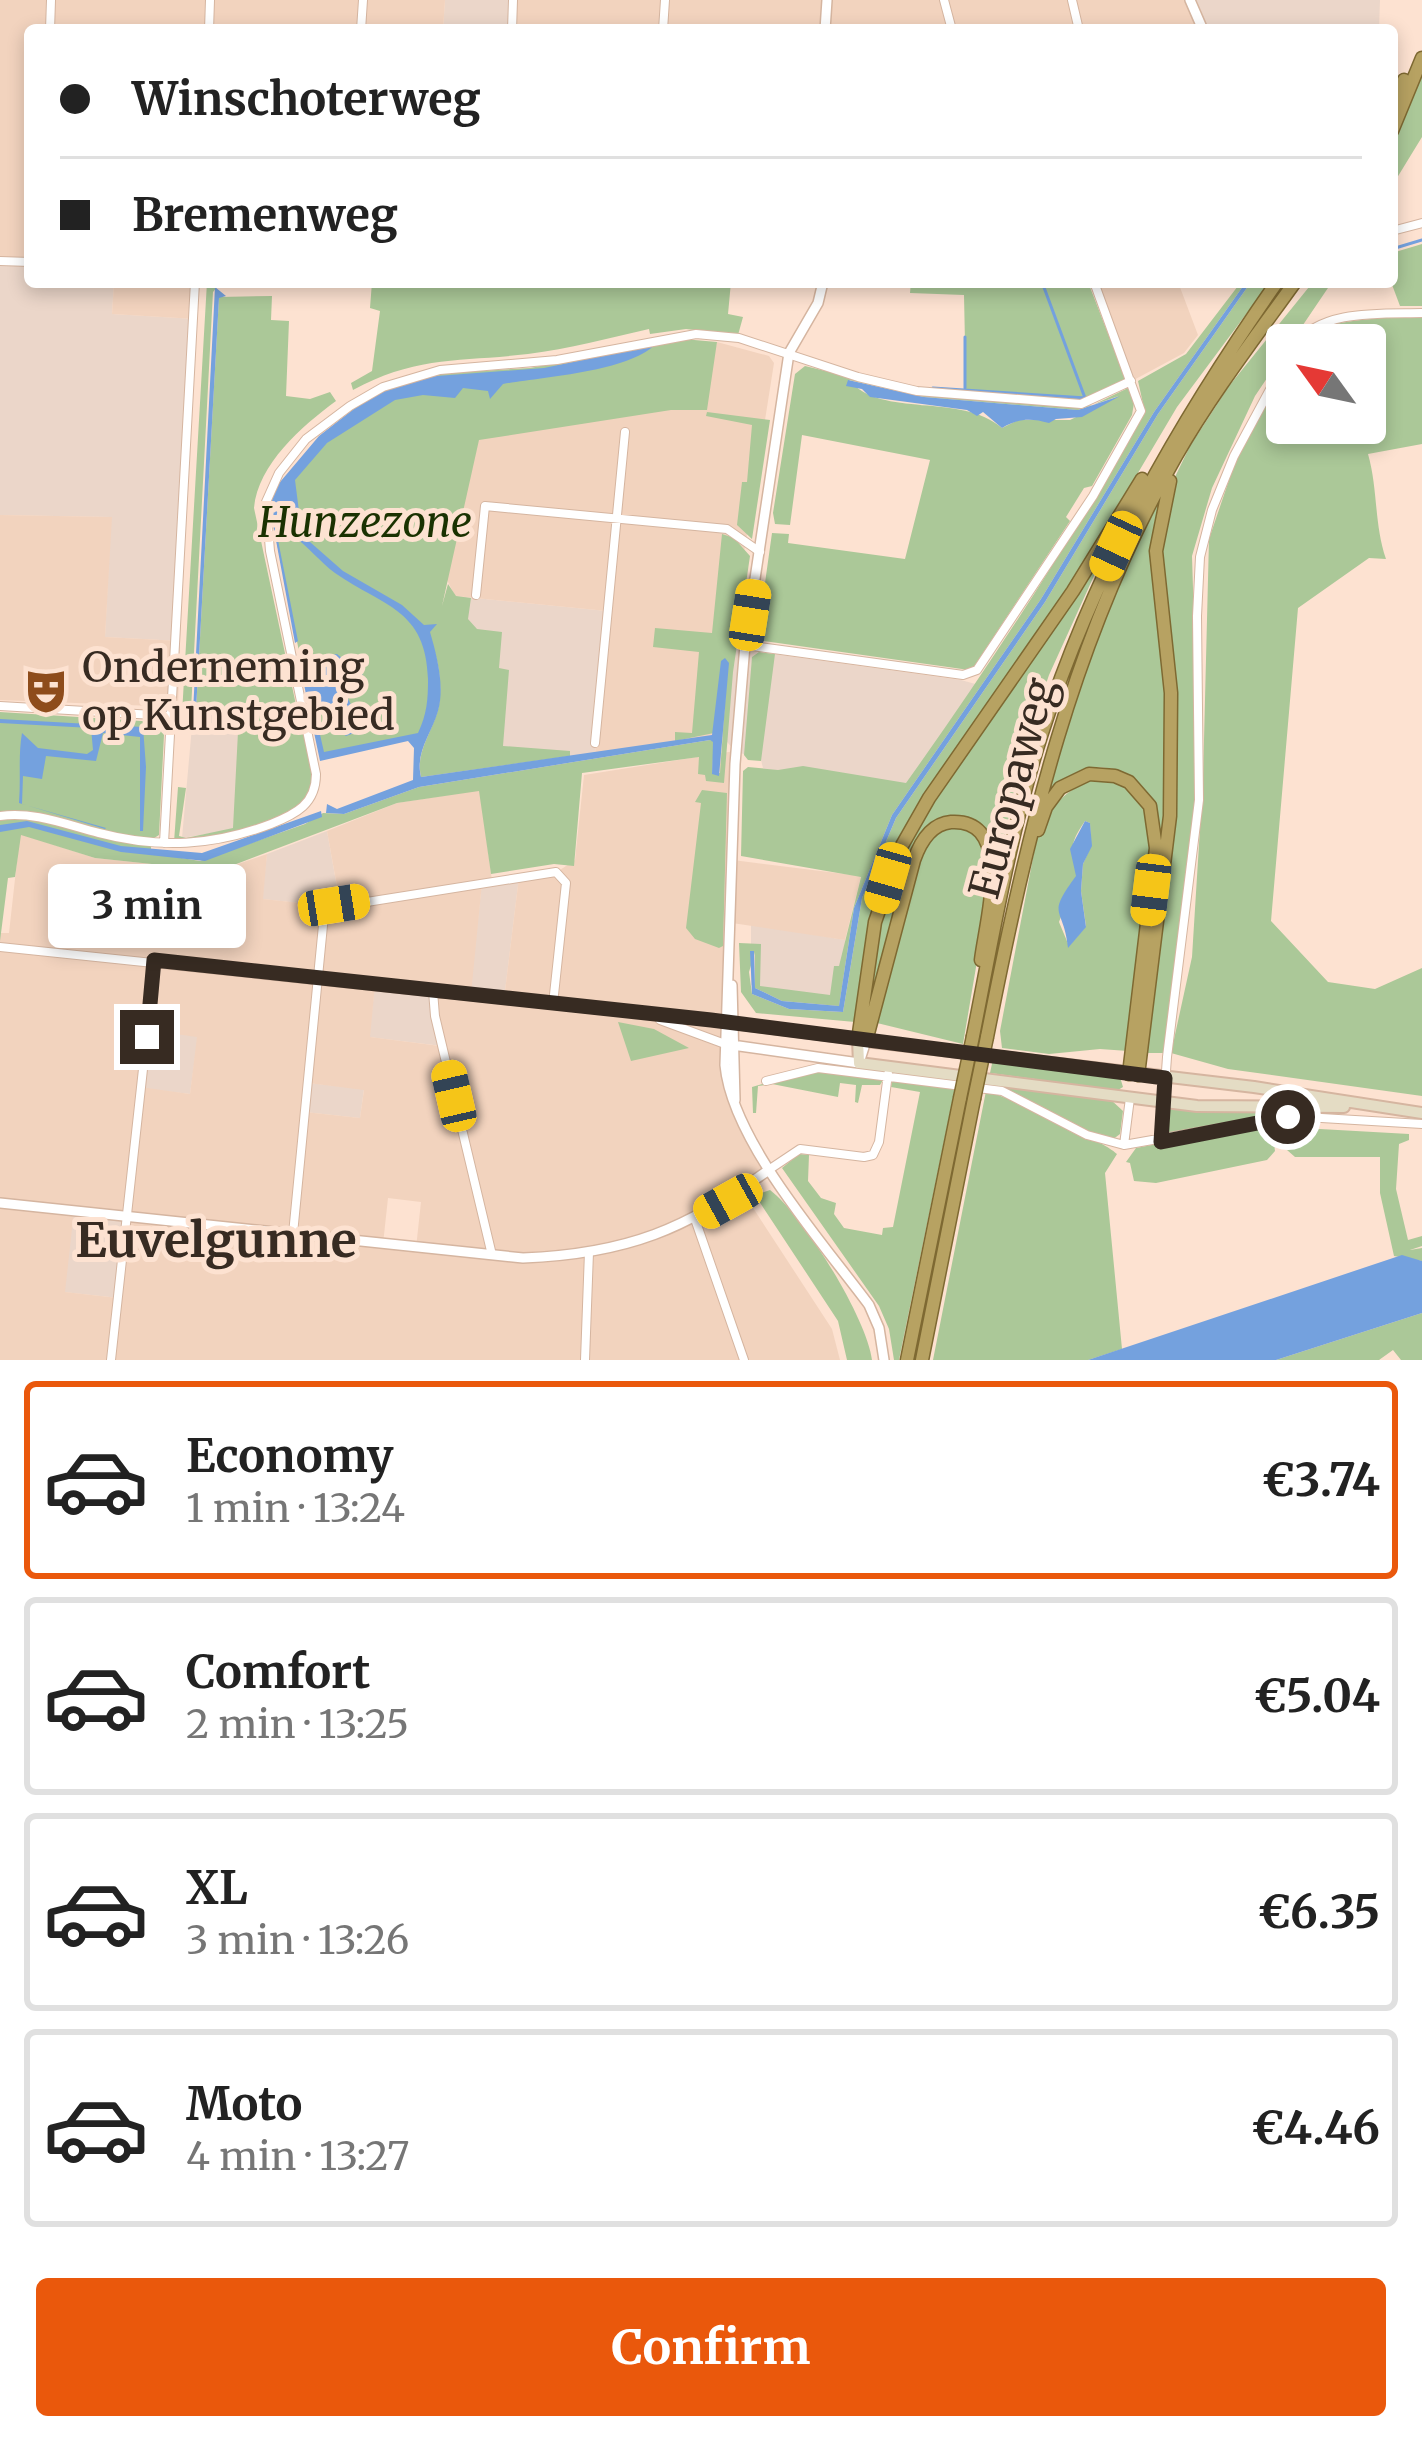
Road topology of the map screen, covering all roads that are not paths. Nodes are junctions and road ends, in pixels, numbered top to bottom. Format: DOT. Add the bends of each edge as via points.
graph roads {
  1 [pos="1422,41"];
  2 [pos="1422,58"];
  3 [pos="1398,93"];
  4 [pos="1398,116"];
  5 [pos="195,288"];
  6 [pos="822,288"];
  7 [pos="1096,288"];
  8 [pos="1273,288"];
  9 [pos="1291,288"];
  10 [pos="1422,313"];
  11 [pos="1320,324"];
  12 [pos="788,353"];
  13 [pos="1131,381"];
  14 [pos="1266,392"];
  15 [pos="1179,431"];
  16 [pos="625,433"];
  17 [pos="1175,458"];
  18 [pos="616,517"];
  19 [pos="760,552"];
  20 [pos="476,595"];
  21 [pos="745,646"];
  22 [pos="0,706"];
  23 [pos="171,716"];
  24 [pos="595,743"];
  25 [pos="0,816"];
  26 [pos="164,843"];
  27 [pos="1015,899"];
  28 [pos="0,946"];
  29 [pos="154,960"];
  30 [pos="318,980"];
  31 [pos="433,991"];
  32 [pos="553,1004"];
  33 [pos="635,1014"];
  34 [pos="977,1014"];
  35 [pos="729,1023"];
  36 [pos="980,1037"];
  37 [pos="862,1041"];
  38 [pos="729,1045"];
  39 [pos="859,1063"];
  40 [pos="889,1071"];
  41 [pos="1133,1074"];
  42 [pos="1165,1078"];
  43 [pos="766,1081"];
  44 [pos="967,1098"];
  45 [pos="1130,1098"];
  46 [pos="1163,1102"];
  47 [pos="1365,1106"];
  48 [pos="1422,1113"];
  49 [pos="1422,1124"];
  50 [pos="1161,1142"];
  51 [pos="1124,1145"];
  52 [pos="770,1169"];
  53 [pos="0,1203"];
  54 [pos="129,1216"];
  55 [pos="695,1219"];
  56 [pos="293,1234"];
  57 [pos="589,1252"];
  58 [pos="492,1256"];
  59 [pos="111,1360"];
  60 [pos="585,1360"];
  61 [pos="744,1360"];
  62 [pos="884,1360"];
  63 [pos="907,1360"];
  64 [pos="922,1360"];
  1 -- 3 [label="highway"];
  2 -- 4 [label="highway"];
  5 -- 23 [label="street"];
  6 -- 12 [label="street"];
  7 -- 13 [label="street"];
  8 -- 15 [label="highway, Europaweg"];
  9 -- 17 [label="highway, Europaweg"];
  10 -- 11 [label="street"];
  12 -- 13 [label="street" via="903,389 1076,404"];
  12 -- 19 [label="street"];
  12 -- 26 [label="street" via="723,335 676,335 557,360 425,373 382,387 326,422 284,465 265,508 314,794 300,810 237,837"];
  13 -- 21 [label="street" via="1141,411 977,670 963,675"];
  14 -- 42 [label="street" via="1212,510 1200,556 1199,800"];
  15 -- 34 [label="highway, Europaweg" via="1102,575 1049,713"];
  15 -- 37 [label="highway" via="900,849 875,922"];
  16 -- 18 [label="street"];
  17 -- 27 [label="highway, Europaweg" via="1075,676"];
  17 -- 41 [label="highway" via="1156,551 1171,693 1170,816"];
  18 -- 19 [label="street" via="727,529"];
  18 -- 20 [label="street" via="485,506"];
  18 -- 24 [label="street"];
  19 -- 21 [label="street"];
  21 -- 35 [label="street"];
  22 -- 23 [label="street"];
  23 -- 26 [label="street"];
  25 -- 26 [label="street"];
  27 -- 36 [label="highway, Europaweg"];
  27 -- 41 [label="highway" via="1060,788 1100,774 1141,792 1156,848"];
  28 -- 29 [label="street"];
  29 -- 30 [label="street"];
  29 -- 54 [label="street"];
  30 -- 31 [label="street"];
  30 -- 32 [label="street" via="331,906 552,871 566,884"];
  30 -- 56 [label="street"];
  31 -- 32 [label="street"];
  31 -- 58 [label="street"];
  32 -- 33 [label="street"];
  33 -- 35 [label="street"];
  33 -- 38 [label="street"];
  34 -- 36 [label="highway, Europaweg"];
  34 -- 37 [label="highway" via="992,854 979,831 948,823 928,833 914,860"];
  35 -- 37 [label="street"];
  35 -- 38 [label="street"];
  36 -- 44 [label="highway, Europaweg, bridge"];
  37 -- 39 [label="main road"];
  37 -- 41 [label="main road"];
  38 -- 39 [label="street"];
  38 -- 52 [label="street" via="736,1111"];
  39 -- 40 [label="main road"];
  40 -- 43 [label="street" via="818,1068"];
  40 -- 45 [label="main road"];
  40 -- 51 [label="street" via="1009,1093 1087,1136"];
  40 -- 52 [label="street" via="873,1154 800,1149"];
  41 -- 42 [label="main road"];
  41 -- 45 [label="main road"];
  42 -- 46 [label="street"];
  42 -- 47 [label="main road"];
  44 -- 63 [label="highway, Europaweg"];
  44 -- 64 [label="highway, Europaweg"];
  45 -- 46 [label="main road"];
  45 -- 51 [label="street"];
  46 -- 47 [label="main road"];
  46 -- 50 [label="street"];
  47 -- 48 [label="main road"];
  49 -- 50 [label="street" via="1288,1117"];
  50 -- 51 [label="street"];
  52 -- 55 [label="street"];
  52 -- 62 [label="street" via="868,1305"];
  53 -- 54 [label="street"];
  54 -- 56 [label="street"];
  54 -- 59 [label="street"];
  55 -- 57 [label="street"];
  55 -- 61 [label="street"];
  56 -- 58 [label="street"];
  57 -- 58 [label="street"];
  57 -- 60 [label="street"];
}
